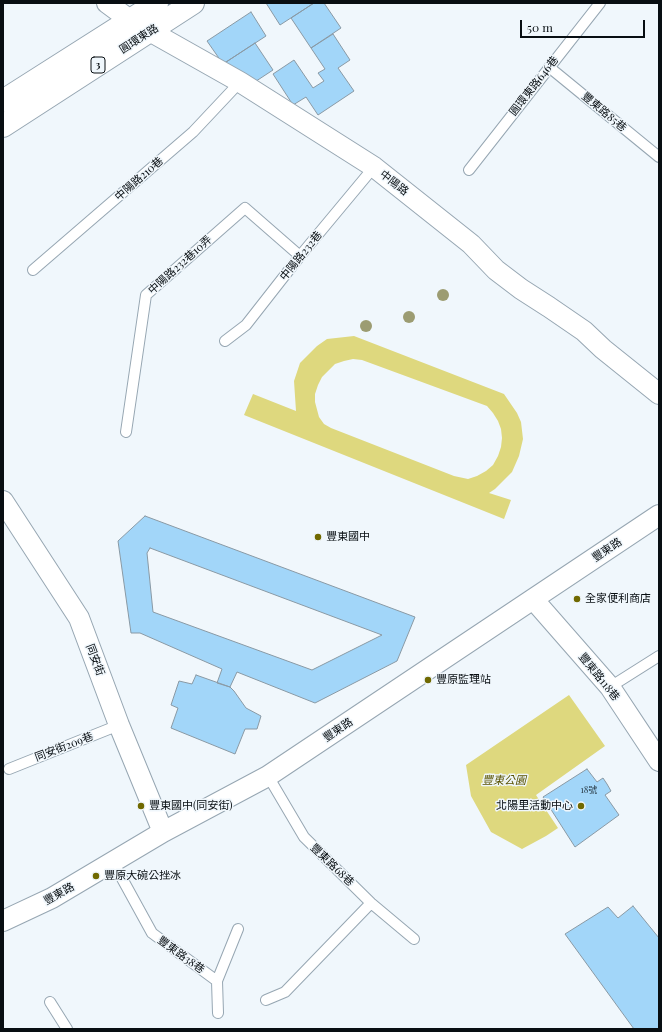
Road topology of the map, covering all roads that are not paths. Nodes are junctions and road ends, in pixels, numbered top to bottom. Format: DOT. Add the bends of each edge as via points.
graph roads {
  1 [pos="107,3"];
  2 [pos="157,3"];
  3 [pos="193,3"];
  4 [pos="600,3"];
  5 [pos="130,20"];
  6 [pos="151,31"];
  7 [pos="549,67"];
  8 [pos="240,82"];
  9 [pos="3,101"];
  10 [pos="3,126"];
  11 [pos="659,157"];
  12 [pos="374,167"];
  13 [pos="469,170"];
  14 [pos="300,256"];
  15 [pos="32,270"];
  16 [pos="225,340"];
  17 [pos="659,394"];
  18 [pos="126,432"];
  19 [pos="3,501"];
  20 [pos="659,515"];
  21 [pos="533,599"];
  22 [pos="659,656"];
  23 [pos="610,687"];
  24 [pos="119,725"];
  25 [pos="659,761"];
  26 [pos="9,768"];
  27 [pos="268,776"];
  28 [pos="163,832"];
  29 [pos="113,862"];
  30 [pos="371,903"];
  31 [pos="3,922"];
  32 [pos="238,929"];
  33 [pos="414,939"];
  34 [pos="217,981"];
  35 [pos="266,1000"];
  36 [pos="50,1002"];
  37 [pos="218,1013"];
  38 [pos="65,1029"];
  1 -- 5 [label="street, 中陽路"];
  2 -- 5 [label="main road, 圓環東路 / 3"];
  3 -- 6 [label="main road, 圓環東路 / 3"];
  4 -- 7 [label="lane, 圓環東路646巷"];
  5 -- 6 [label="street, 中陽路"];
  5 -- 9 [label="main road, 圓環東路 / 3"];
  6 -- 8 [label="street, 中陽路"];
  6 -- 10 [label="main road, 圓環東路 / 3"];
  7 -- 11 [label="lane, 豐東路85巷"];
  7 -- 13 [label="lane, 圓環東路646巷"];
  8 -- 12 [label="street, 中陽路"];
  8 -- 15 [label="lane, 中陽路210巷" via="193,132"];
  12 -- 14 [label="lane, 中陽路232巷"];
  12 -- 17 [label="street, 中陽路" via="471,244 496,270 584,331"];
  14 -- 16 [label="lane, 中陽路232巷" via="246,326"];
  14 -- 18 [label="lane, 中陽路232巷10弄" via="245,208 146,295"];
  19 -- 24 [label="street, 同安街" via="79,618"];
  20 -- 21 [label="street, 豐東路"];
  21 -- 23 [label="street, 豐東路118巷"];
  21 -- 27 [label="street, 豐東路"];
  22 -- 23 [label="lane"];
  23 -- 25 [label="street, 豐東路118巷"];
  24 -- 26 [label="lane, 同安街209巷"];
  24 -- 28 [label="street, 同安街"];
  27 -- 28 [label="street, 豐東路"];
  27 -- 30 [label="lane, 豐東路68巷" via="304,837"];
  28 -- 29 [label="street, 豐東路"];
  29 -- 31 [label="street, 豐東路" via="52,898"];
  29 -- 34 [label="lane, 豐東路38巷" via="152,933"];
  30 -- 33 [label="lane, 豐東路68巷"];
  30 -- 35 [label="lane" via="285,992"];
  32 -- 34 [label="lane"];
  34 -- 37 [label="lane"];
  36 -- 38 [label="lane"];
}
